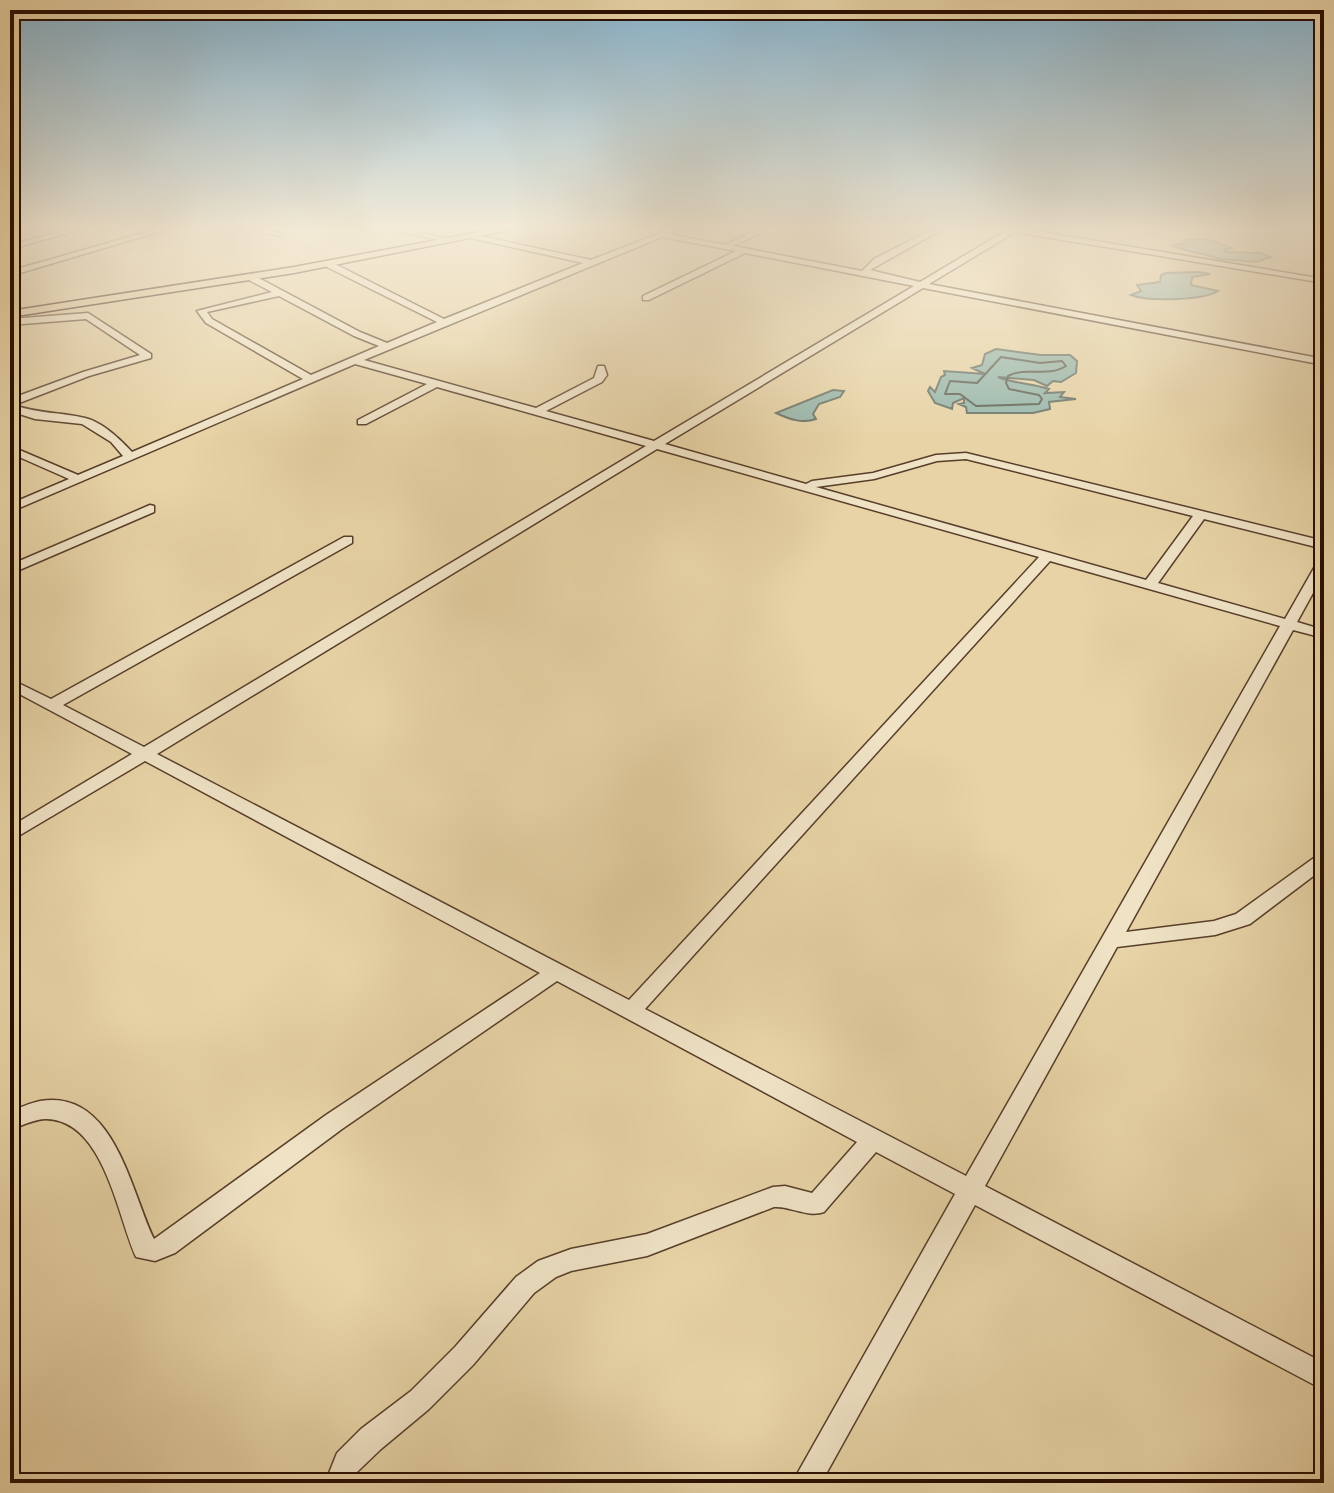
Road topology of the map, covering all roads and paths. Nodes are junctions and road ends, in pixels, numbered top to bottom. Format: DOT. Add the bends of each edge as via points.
graph roads {
  1 [pos="85,300"];
  2 [pos="95,300"];
  3 [pos="250,300"];
  4 [pos="292,300"];
  5 [pos="399,300"];
  6 [pos="500,300"];
  7 [pos="894,300"];
  8 [pos="1006,300"];
  9 [pos="10,312"];
  10 [pos="10,322"];
  11 [pos="444,322"];
  12 [pos="389,347"];
  13 [pos="357,361"];
  14 [pos="1324,362"];
  15 [pos="601,368"];
  16 [pos="312,380"];
  17 [pos="436,383"];
  18 [pos="12,409"];
  19 [pos="539,411"];
  20 [pos="362,422"];
  21 [pos="657,444"];
  22 [pos="10,449"];
  23 [pos="130,457"];
  24 [pos="79,479"];
  25 [pos="800,485"];
  26 [pos="10,508"];
  27 [pos="150,509"];
  28 [pos="1202,513"];
  29 [pos="348,540"];
  30 [pos="1324,545"];
  31 [pos="1047,556"];
  32 [pos="1324,561"];
  33 [pos="10,570"];
  34 [pos="1150,584"];
  35 [pos="1289,624"];
  36 [pos="1324,634"];
  37 [pos="10,683"];
  38 [pos="51,705"];
  39 [pos="144,755"];
  40 [pos="10,835"];
  41 [pos="1324,859"];
  42 [pos="1111,941"];
  43 [pos="556,972"];
  44 [pos="631,1011"];
  45 [pos="10,1121"];
  46 [pos="874,1139"];
  47 [pos="971,1189"];
  48 [pos="1324,1377"];
  49 [pos="339,1483"];
  50 [pos="806,1483"];
  1 -- 9 [label="main road"];
  2 -- 9 [label="main road"];
  3 -- 16 [label="street" via="201,311 209,321"];
  4 -- 12 [label="street"];
  5 -- 11 [label="street"];
  6 -- 11 [label="street"];
  7 -- 21 [label="street"];
  8 -- 14 [label="street"];
  10 -- 18 [label="street" via="88,316 148,355"];
  11 -- 12 [label="street"];
  12 -- 13 [label="street"];
  13 -- 16 [label="street"];
  13 -- 17 [label="street"];
  15 -- 19 [label="street" via="598,380"];
  16 -- 23 [label="street"];
  17 -- 19 [label="street"];
  17 -- 20 [label="street"];
  18 -- 23 [label="street" via="85,421"];
  19 -- 21 [label="street"];
  21 -- 25 [label="street"];
  21 -- 39 [label="street"];
  22 -- 24 [label="street"];
  23 -- 24 [label="street"];
  24 -- 26 [label="street"];
  25 -- 28 [label="street" via="966,456"];
  25 -- 31 [label="street"];
  27 -- 33 [label="street"];
  28 -- 30 [label="street"];
  28 -- 34 [label="street"];
  29 -- 38 [label="street"];
  31 -- 34 [label="street"];
  31 -- 44 [label="street"];
  32 -- 35 [label="street"];
  34 -- 35 [label="street"];
  35 -- 36 [label="street"];
  35 -- 42 [label="street"];
  37 -- 38 [label="street"];
  38 -- 39 [label="street"];
  39 -- 40 [label="street"];
  39 -- 43 [label="street"];
  41 -- 42 [label="street" via="1243,919 1215,928"];
  42 -- 47 [label="street"];
  43 -- 44 [label="street"];
  43 -- 45 [label="street" via="155,1250 145,1249 101,1137 63,1111 24,1113"];
  44 -- 46 [label="street"];
  46 -- 47 [label="street"];
  46 -- 49 [label="street" via="816,1205 773,1197 647,1245 547,1269 525,1285 420,1400 347,1463"];
  47 -- 48 [label="street"];
  47 -- 50 [label="street"];
}
